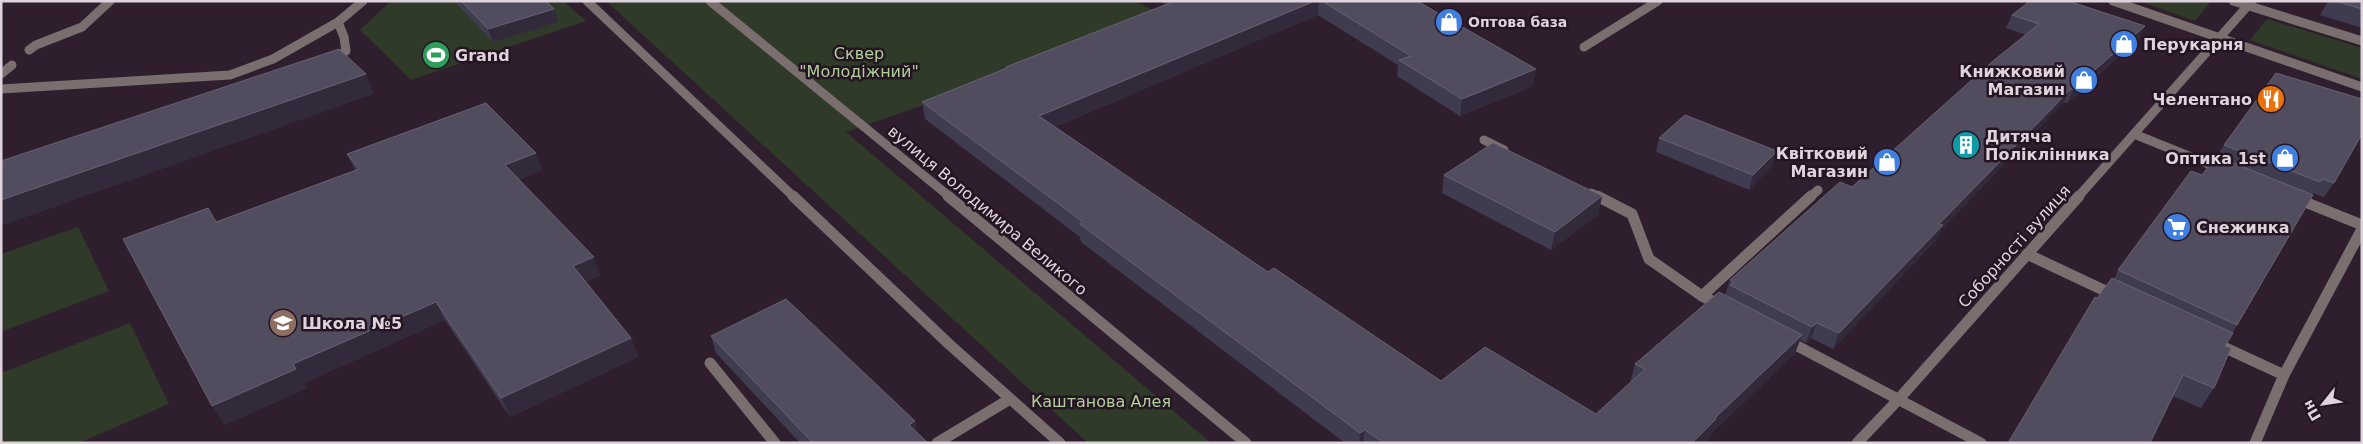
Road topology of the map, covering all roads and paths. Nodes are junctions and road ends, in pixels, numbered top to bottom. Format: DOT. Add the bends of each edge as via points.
graph roads {
  1 [pos="110,1"];
  2 [pos="363,1"];
  3 [pos="587,1"];
  4 [pos="710,1"];
  5 [pos="1658,1"];
  6 [pos="2113,1"];
  7 [pos="2233,1"];
  8 [pos="2250,4"];
  9 [pos="338,22"];
  10 [pos="2218,38"];
  11 [pos="2362,41"];
  12 [pos="1584,47"];
  13 [pos="29,50"];
  14 [pos="12,65"];
  15 [pos="324,66"];
  16 [pos="1,74"];
  17 [pos="2362,87"];
  18 [pos="1,89"];
  19 [pos="2134,134"];
  20 [pos="1484,140"];
  21 [pos="1510,153"];
  22 [pos="2234,174"];
  23 [pos="1580,188"];
  24 [pos="1818,190"];
  25 [pos="2289,196"];
  26 [pos="2362,225"];
  27 [pos="2362,229"];
  28 [pos="2027,254"];
  29 [pos="1702,296"];
  30 [pos="2124,300"];
  31 [pos="1736,314"];
  32 [pos="1779,337"];
  33 [pos="2204,338"];
  34 [pos="710,363"];
  35 [pos="2284,375"];
  36 [pos="1010,398"];
  37 [pos="1898,400"];
  38 [pos="775,443"];
  39 [pos="937,443"];
  40 [pos="1060,443"];
  41 [pos="1246,443"];
  42 [pos="1858,443"];
  43 [pos="1981,443"];
  44 [pos="2256,443"];
  1 -- 13 [label="street" via="82,27 36,44"];
  2 -- 9 [label="street"];
  3 -- 36 [label="street"];
  4 -- 41 [label="street, вулиця Володимира Великого"];
  5 -- 12 [label="street"];
  6 -- 10 [label="street"];
  7 -- 8 [label="street"];
  8 -- 10 [label="street, Соборності вулиця"];
  8 -- 11 [label="street"];
  9 -- 15 [label="street" via="346,51"];
  9 -- 18 [label="street" via="273,59 230,75"];
  10 -- 17 [label="street"];
  10 -- 19 [label="street, Соборності вулиця"];
  14 -- 16 [label="street"];
  19 -- 22 [label="street"];
  19 -- 28 [label="street, Соборності вулиця"];
  20 -- 21 [label="street"];
  23 -- 29 [label="street" via="1632,214 1649,259"];
  24 -- 29 [label="street"];
  25 -- 26 [label="street"];
  27 -- 35 [label="street"];
  28 -- 30 [label="street"];
  28 -- 37 [label="street, Соборності вулиця"];
  29 -- 31 [label="street"];
  32 -- 37 [label="street"];
  33 -- 35 [label="street"];
  34 -- 38 [label="street"];
  35 -- 44 [label="street"];
  36 -- 39 [label="street"];
  36 -- 40 [label="street"];
  37 -- 42 [label="street, Соборності вулиця"];
  37 -- 43 [label="street"];
}
